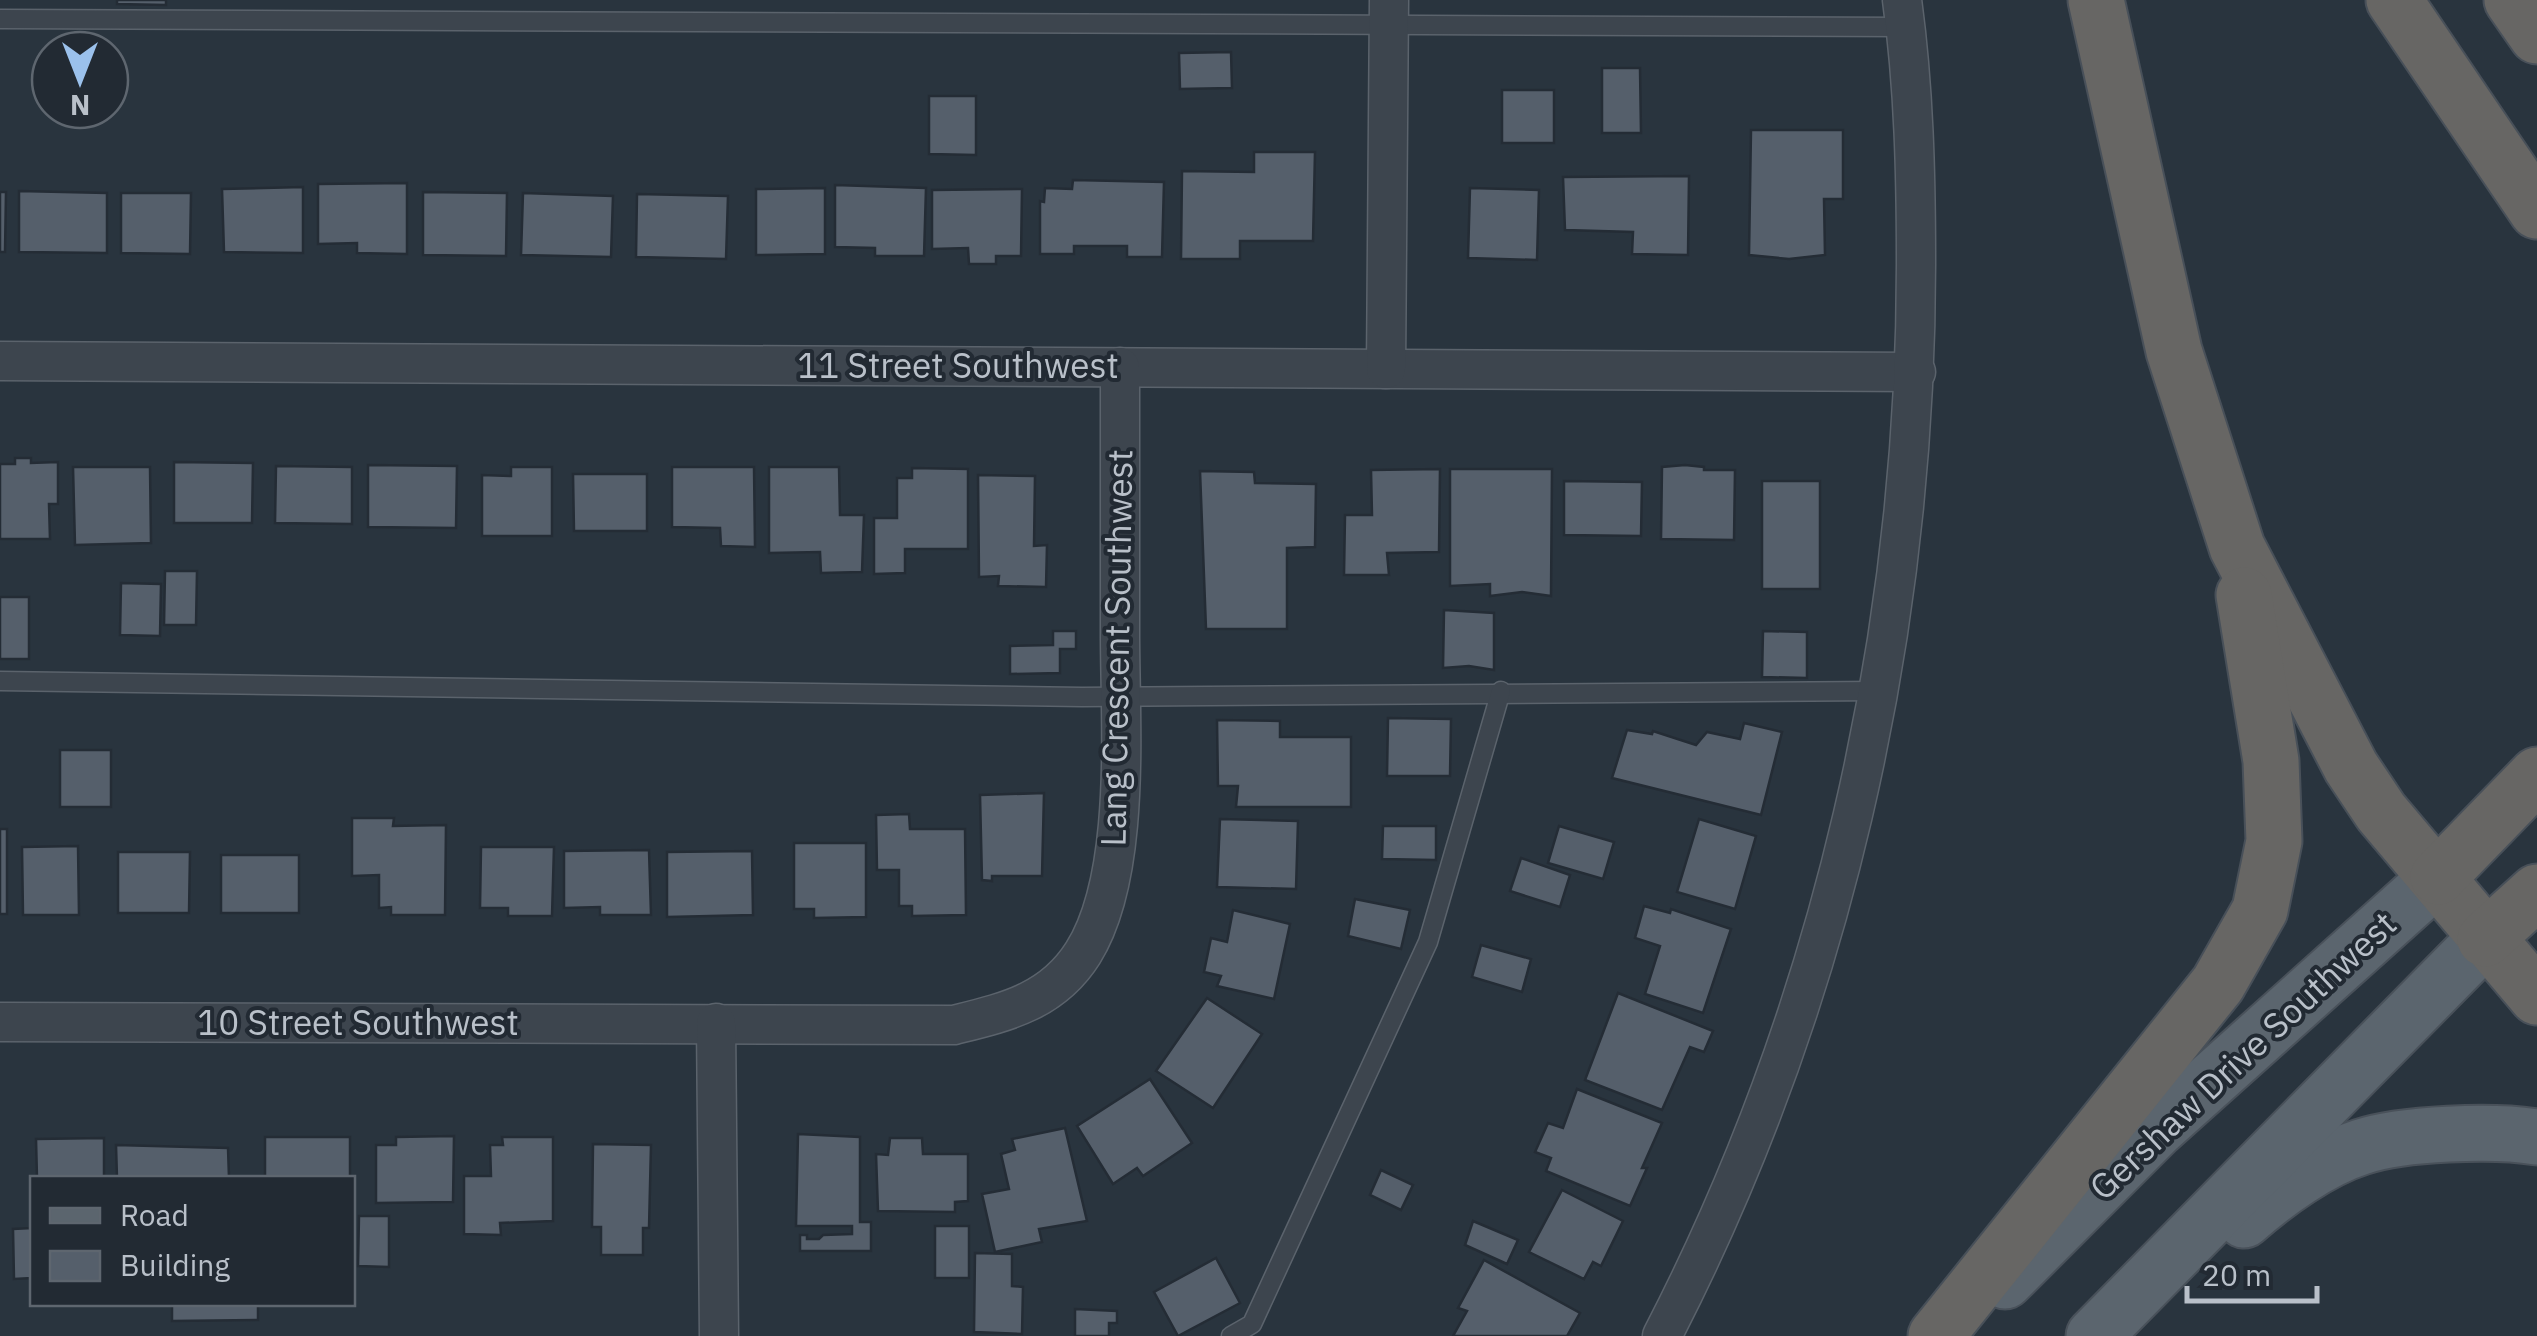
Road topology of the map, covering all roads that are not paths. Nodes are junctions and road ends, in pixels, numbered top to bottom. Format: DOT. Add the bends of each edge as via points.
graph roads {
  1 [pos="2096,0"];
  2 [pos="2394,0"];
  3 [pos="2512,0"];
  4 [pos="1389,13"];
  5 [pos="1904,13"];
  6 [pos="0,19"];
  7 [pos="2537,36"];
  8 [pos="2537,212"];
  9 [pos="0,360"];
  10 [pos="1120,367"];
  11 [pos="1386,369"];
  12 [pos="1916,372"];
  13 [pos="2237,547"];
  14 [pos="0,681"];
  15 [pos="1501,692"];
  16 [pos="1880,692"];
  17 [pos="1120,695"];
  18 [pos="2537,774"];
  19 [pos="2438,877"];
  20 [pos="2537,892"];
  21 [pos="2485,939"];
  22 [pos="2537,997"];
  23 [pos="0,1022"];
  24 [pos="716,1024"];
  25 [pos="2537,1138"];
  26 [pos="718,1336"];
  27 [pos="1231,1336"];
  28 [pos="1662,1336"];
  29 [pos="1936,1336"];
  30 [pos="1949,1336"];
  31 [pos="2094,1336"];
  32 [pos="2109,1336"];
  1 -- 13 [label="highway" via="2174,351"];
  2 -- 8 [label="highway"];
  3 -- 7 [label="highway"];
  4 -- 5 [label="lane"];
  4 -- 6 [label="lane"];
  4 -- 11 [label="street"];
  5 -- 12 [label="street" via="1916,172"];
  9 -- 10 [label="street, 11 Street Southwest"];
  10 -- 11 [label="street, 11 Street Southwest"];
  10 -- 17 [label="street, Lang Crescent Southwest"];
  11 -- 12 [label="street, 11 Street Southwest"];
  12 -- 16 [label="street"];
  13 -- 19 [label="highway" via="2351,767"];
  13 -- 29 [label="highway" via="2272,761 2274,841 2260,910 2218,984"];
  14 -- 17 [label="lane"];
  15 -- 16 [label="lane"];
  15 -- 17 [label="lane"];
  15 -- 27 [label="lane" via="1428,942 1252,1324"];
  16 -- 28 [label="street" via="1806,983 1711,1233"];
  17 -- 24 [label="street, Lang Crescent Southwest" via="1113,877 1082,955 1046,994 954,1025"];
  18 -- 19 [label="highway, Gershaw Drive Southwest"];
  19 -- 21 [label="highway"];
  19 -- 30 [label="main road, Gershaw Drive Southwest" via="2158,1129"];
  20 -- 21 [label="highway"];
  21 -- 22 [label="highway"];
  21 -- 31 [label="main road"];
  23 -- 24 [label="street, 10 Street Southwest"];
  24 -- 26 [label="street"];
  25 -- 32 [label="main road" via="2476,1134 2362,1147 2253,1212"];
}
